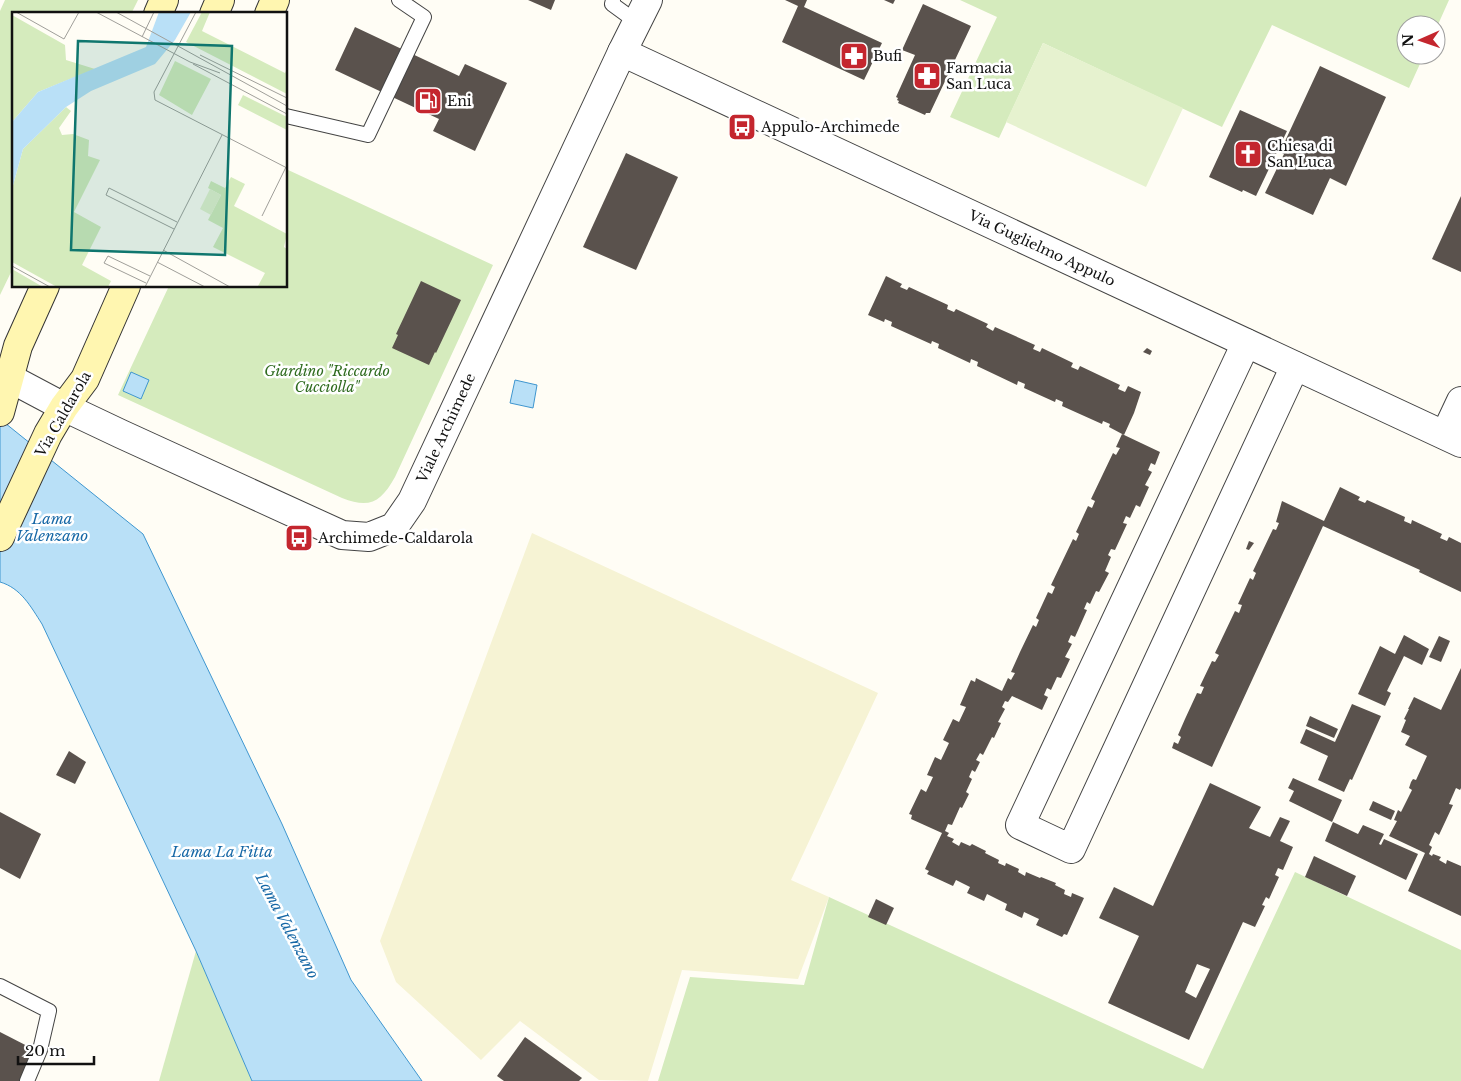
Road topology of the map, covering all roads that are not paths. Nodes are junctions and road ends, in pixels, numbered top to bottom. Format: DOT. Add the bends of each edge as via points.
graph roads {
  1 [pos="164,0"];
  2 [pos="220,0"];
  3 [pos="275,0"];
  4 [pos="399,0"];
  5 [pos="613,0"];
  6 [pos="643,11"];
  7 [pos="159,12"];
  8 [pos="215,12"];
  9 [pos="269,12"];
  10 [pos="622,52"];
  11 [pos="288,116"];
  12 [pos="44,288"];
  13 [pos="126,288"];
  14 [pos="1246,343"];
  15 [pos="1295,366"];
  16 [pos="4,375"];
  17 [pos="1461,401"];
  18 [pos="64,407"];
  19 [pos="0,412"];
  20 [pos="1453,439"];
  21 [pos="0,537"];
  22 [pos="0,986"];
  23 [pos="26,1081"];
  1 -- 7 [label="street"];
  2 -- 8 [label="street"];
  3 -- 9 [label="street"];
  4 -- 11 [label="lane" via="424,17 368,135"];
  5 -- 6 [label="lane" via="612,4"];
  6 -- 10 [label="street, Viale Archimede"];
  10 -- 14 [label="street, Via Guglielmo Appulo"];
  10 -- 18 [label="street, Viale Archimede" via="412,501 394,527 369,537 342,535"];
  12 -- 16 [label="street"];
  13 -- 18 [label="street, Via Caldarola" via="85,379"];
  14 -- 15 [label="street, Via Guglielmo Appulo"];
  14 -- 15 [label="street" via="1020,825 1045,837 1071,849"];
  15 -- 20 [label="street, Via Guglielmo Appulo"];
  16 -- 18 [label="street, Viale Archimede"];
  16 -- 19 [label="street"];
  17 -- 20 [label="street"];
  18 -- 21 [label="street, Via Caldarola"];
  22 -- 23 [label="lane" via="49,1011 40,1050"];
}
